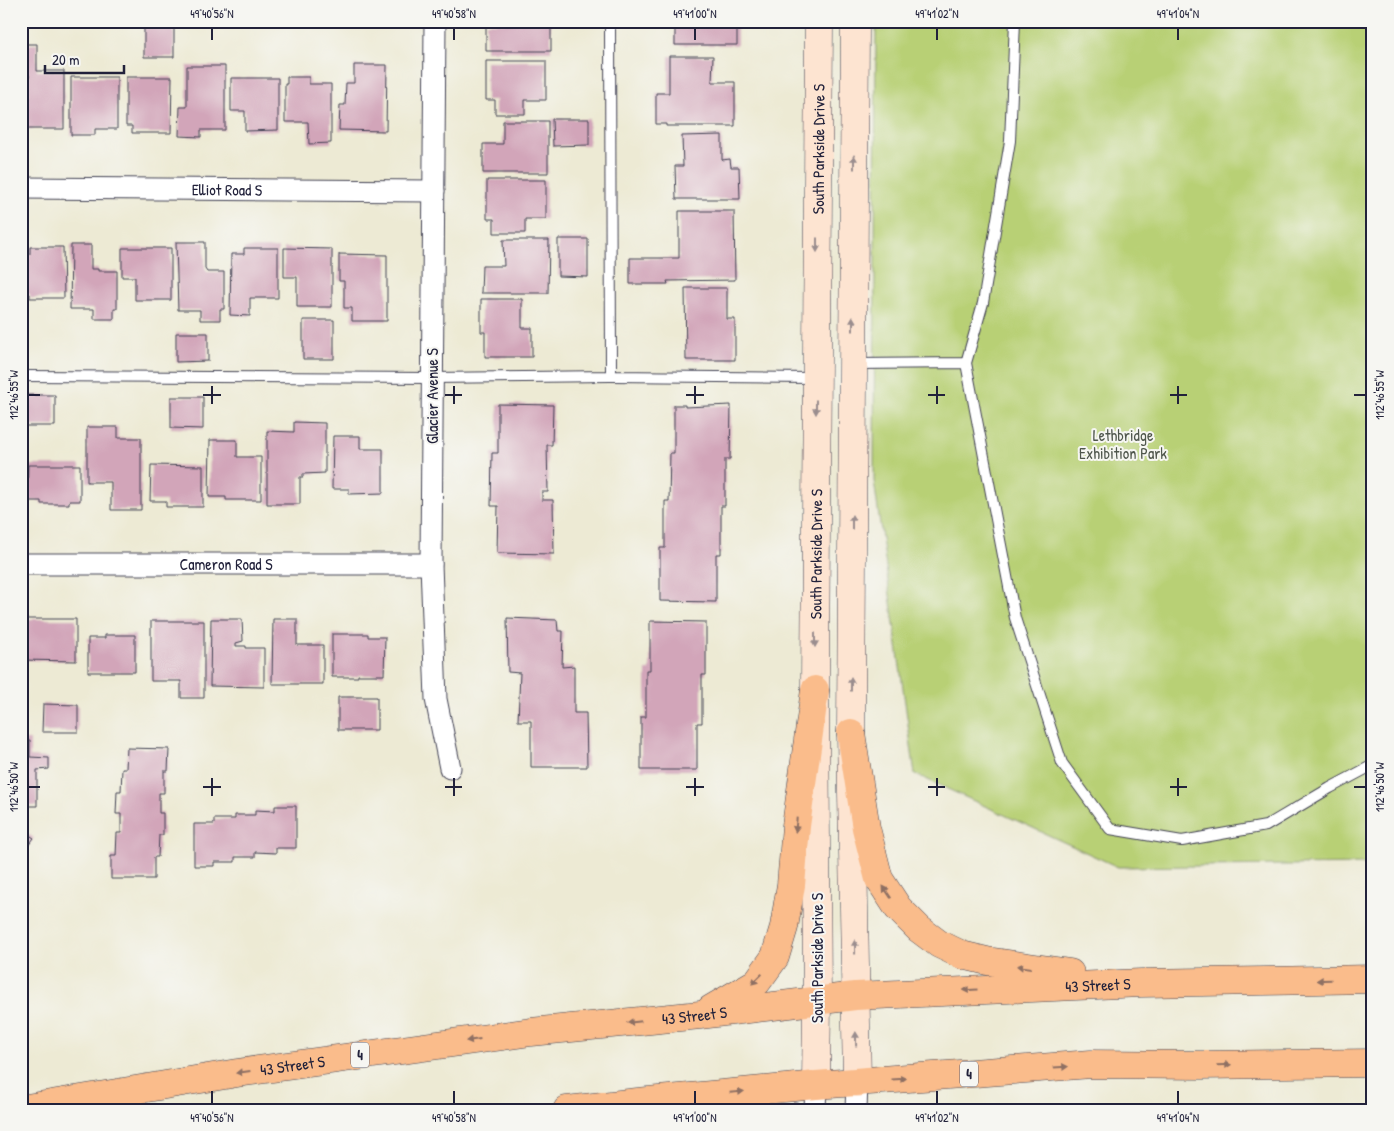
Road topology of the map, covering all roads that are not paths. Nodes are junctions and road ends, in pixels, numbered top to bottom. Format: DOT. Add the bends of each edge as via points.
graph roads {
  1 [pos="435,21"];
  2 [pos="610,21"];
  3 [pos="819,21"];
  4 [pos="855,21"];
  5 [pos="1015,21"];
  6 [pos="21,188"];
  7 [pos="434,191"];
  8 [pos="966,363"];
  9 [pos="853,364"];
  10 [pos="21,376"];
  11 [pos="611,376"];
  12 [pos="432,378"];
  13 [pos="816,378"];
  14 [pos="21,564"];
  15 [pos="431,564"];
  16 [pos="815,690"];
  17 [pos="851,733"];
  18 [pos="1373,765"];
  19 [pos="450,768"];
  20 [pos="1373,979"];
  21 [pos="1141,983"];
  22 [pos="856,996"];
  23 [pos="817,1000"];
  24 [pos="700,1015"];
  25 [pos="1373,1063"];
  26 [pos="857,1083"];
  27 [pos="816,1097"];
  28 [pos="21,1109"];
  29 [pos="567,1110"];
  30 [pos="856,1110"];
  1 -- 7 [label="street, Glacier Avenue S"];
  2 -- 11 [label="lane"];
  3 -- 13 [label="main road, South Parkside Drive S, one-way"];
  9 -- 4 [label="main road, one-way"];
  5 -- 8 [label="lane" via="1010,141 983,303"];
  6 -- 7 [label="street, Elliot Road S"];
  7 -- 12 [label="street, Glacier Avenue S"];
  8 -- 9 [label="lane"];
  8 -- 18 [label="lane" via="1015,618 1062,763 1110,829 1182,841 1266,826"];
  17 -- 9 [label="main road, one-way"];
  10 -- 12 [label="lane"];
  11 -- 12 [label="lane"];
  11 -- 13 [label="lane"];
  12 -- 15 [label="street, Glacier Avenue S"];
  13 -- 16 [label="main road, South Parkside Drive S, one-way"];
  14 -- 15 [label="street, Cameron Road S"];
  15 -- 19 [label="street, Glacier Avenue S" via="436,699"];
  16 -- 23 [label="main road, South Parkside Drive S"];
  16 -- 24 [label="highway, one-way" via="791,884 775,957 757,982"];
  21 -- 17 [label="highway, one-way" via="962,955 919,929 898,908 879,880 866,828"];
  22 -- 17 [label="main road, one-way"];
  20 -- 21 [label="highway, 43 Street S / 4, one-way"];
  21 -- 22 [label="highway, 43 Street S / 4, one-way"];
  22 -- 23 [label="highway, 43 Street S / 4"];
  26 -- 22 [label="main road, one-way"];
  23 -- 24 [label="highway, 43 Street S / 4"];
  23 -- 27 [label="main road, South Parkside Drive S"];
  24 -- 28 [label="highway, 43 Street S / 4, one-way" via="532,1032 360,1055"];
  26 -- 25 [label="highway, 4, one-way" via="1091,1064"];
  26 -- 27 [label="highway, 4"];
  26 -- 30 [label="street"];
  29 -- 27 [label="highway, 4, one-way" via="638,1102"];
}
